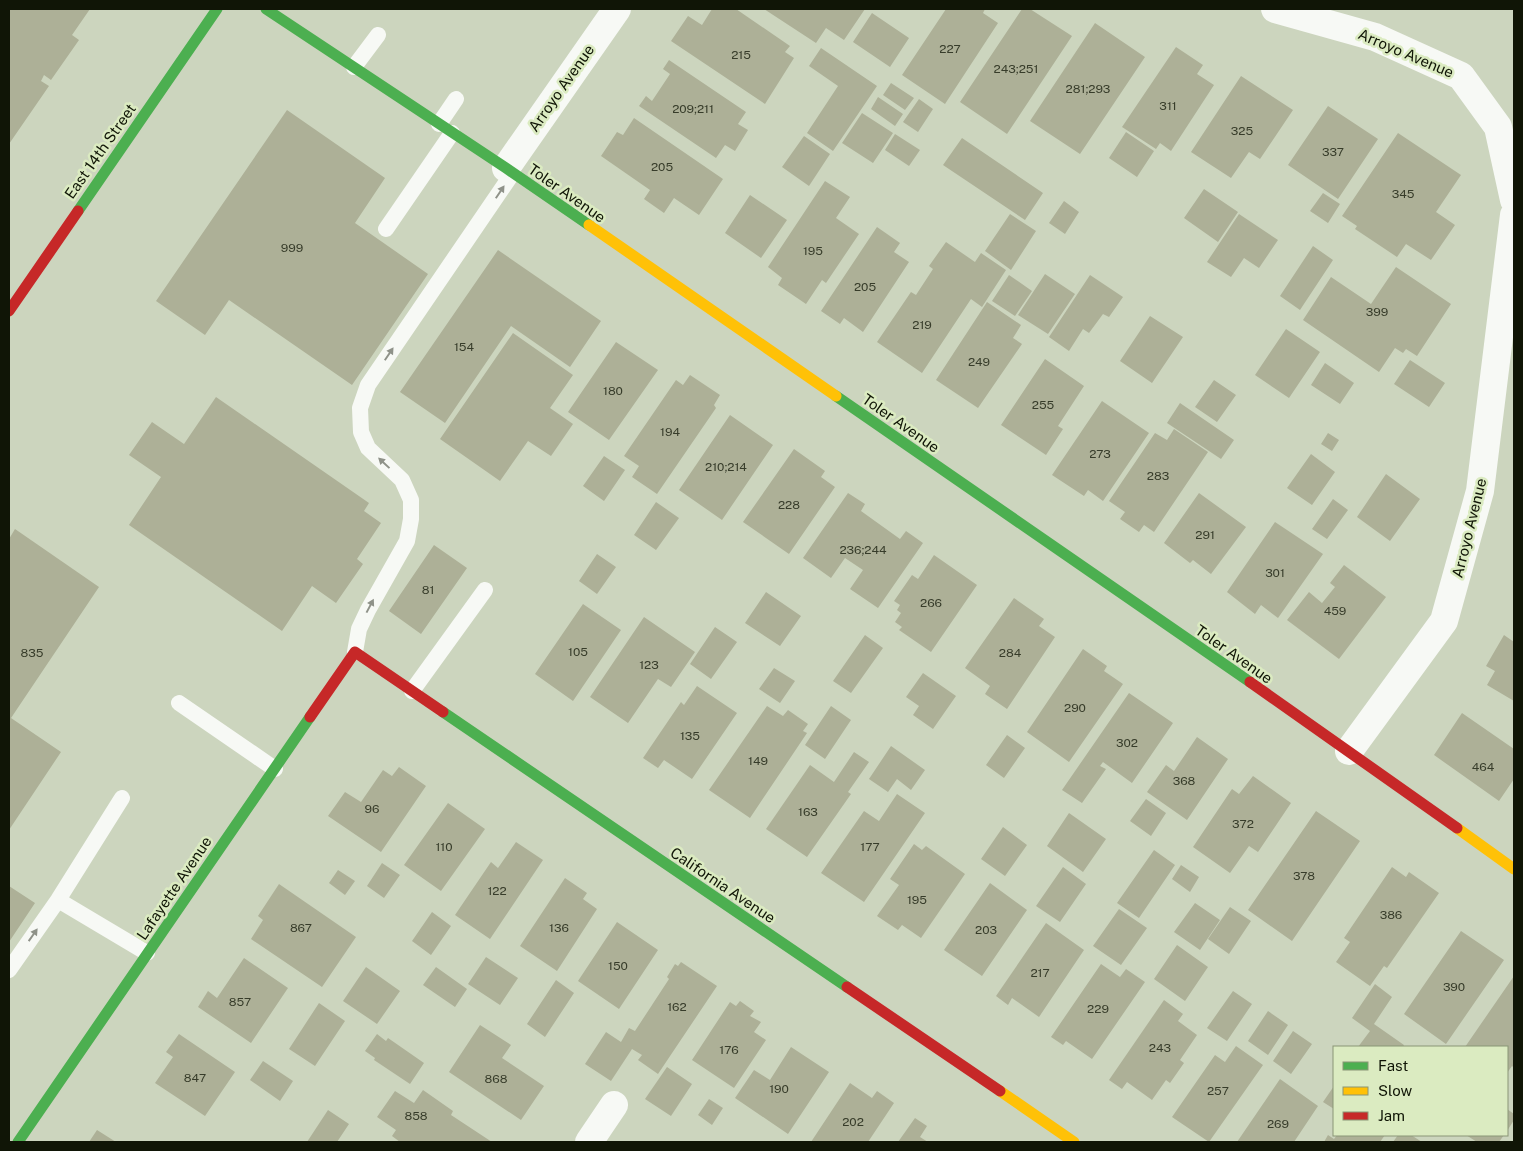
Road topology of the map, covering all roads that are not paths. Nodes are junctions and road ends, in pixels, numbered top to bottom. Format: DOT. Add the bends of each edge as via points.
graph roads {
  1 [pos="217,9"];
  2 [pos="266,9"];
  3 [pos="617,9"];
  4 [pos="1275,9"];
  5 [pos="378,34"];
  6 [pos="354,67"];
  7 [pos="456,99"];
  8 [pos="445,128"];
  9 [pos="509,171"];
  10 [pos="1514,200"];
  11 [pos="1514,215"];
  12 [pos="386,229"];
  13 [pos="9,311"];
  14 [pos="484,590"];
  15 [pos="355,652"];
  16 [pos="412,691"];
  17 [pos="179,703"];
  18 [pos="1348,751"];
  19 [pos="275,769"];
  20 [pos="122,798"];
  21 [pos="1514,869"];
  22 [pos="58,900"];
  23 [pos="147,954"];
  24 [pos="9,970"];
  25 [pos="614,1105"];
  26 [pos="18,1142"];
  27 [pos="589,1142"];
  28 [pos="1074,1142"];
  1 -- 13 [label="street, East 14th Street"];
  2 -- 6 [label="street, Toler Avenue"];
  3 -- 9 [label="street, Arroyo Avenue"];
  4 -- 10 [label="street, Arroyo Avenue" via="1375,37 1460,76 1498,127"];
  5 -- 6 [label="lane"];
  6 -- 8 [label="street, Toler Avenue"];
  7 -- 8 [label="lane"];
  8 -- 9 [label="street, Toler Avenue"];
  8 -- 12 [label="lane"];
  15 -- 9 [label="lane, one-way" via="359,629 406,541 412,519 412,500 402,480 368,448 361,432 360,408 368,385"];
  9 -- 18 [label="street, Toler Avenue"];
  11 -- 18 [label="street, Arroyo Avenue" via="1480,491 1444,621"];
  14 -- 16 [label="lane"];
  15 -- 16 [label="street, California Avenue"];
  15 -- 19 [label="street, Lafayette Avenue"];
  16 -- 28 [label="street, California Avenue"];
  17 -- 19 [label="lane"];
  18 -- 21 [label="street, Toler Avenue"];
  19 -- 23 [label="street, Lafayette Avenue"];
  20 -- 22 [label="lane"];
  22 -- 23 [label="lane"];
  24 -- 22 [label="lane, one-way"];
  23 -- 26 [label="street, Lafayette Avenue"];
  25 -- 27 [label="street"];
}
